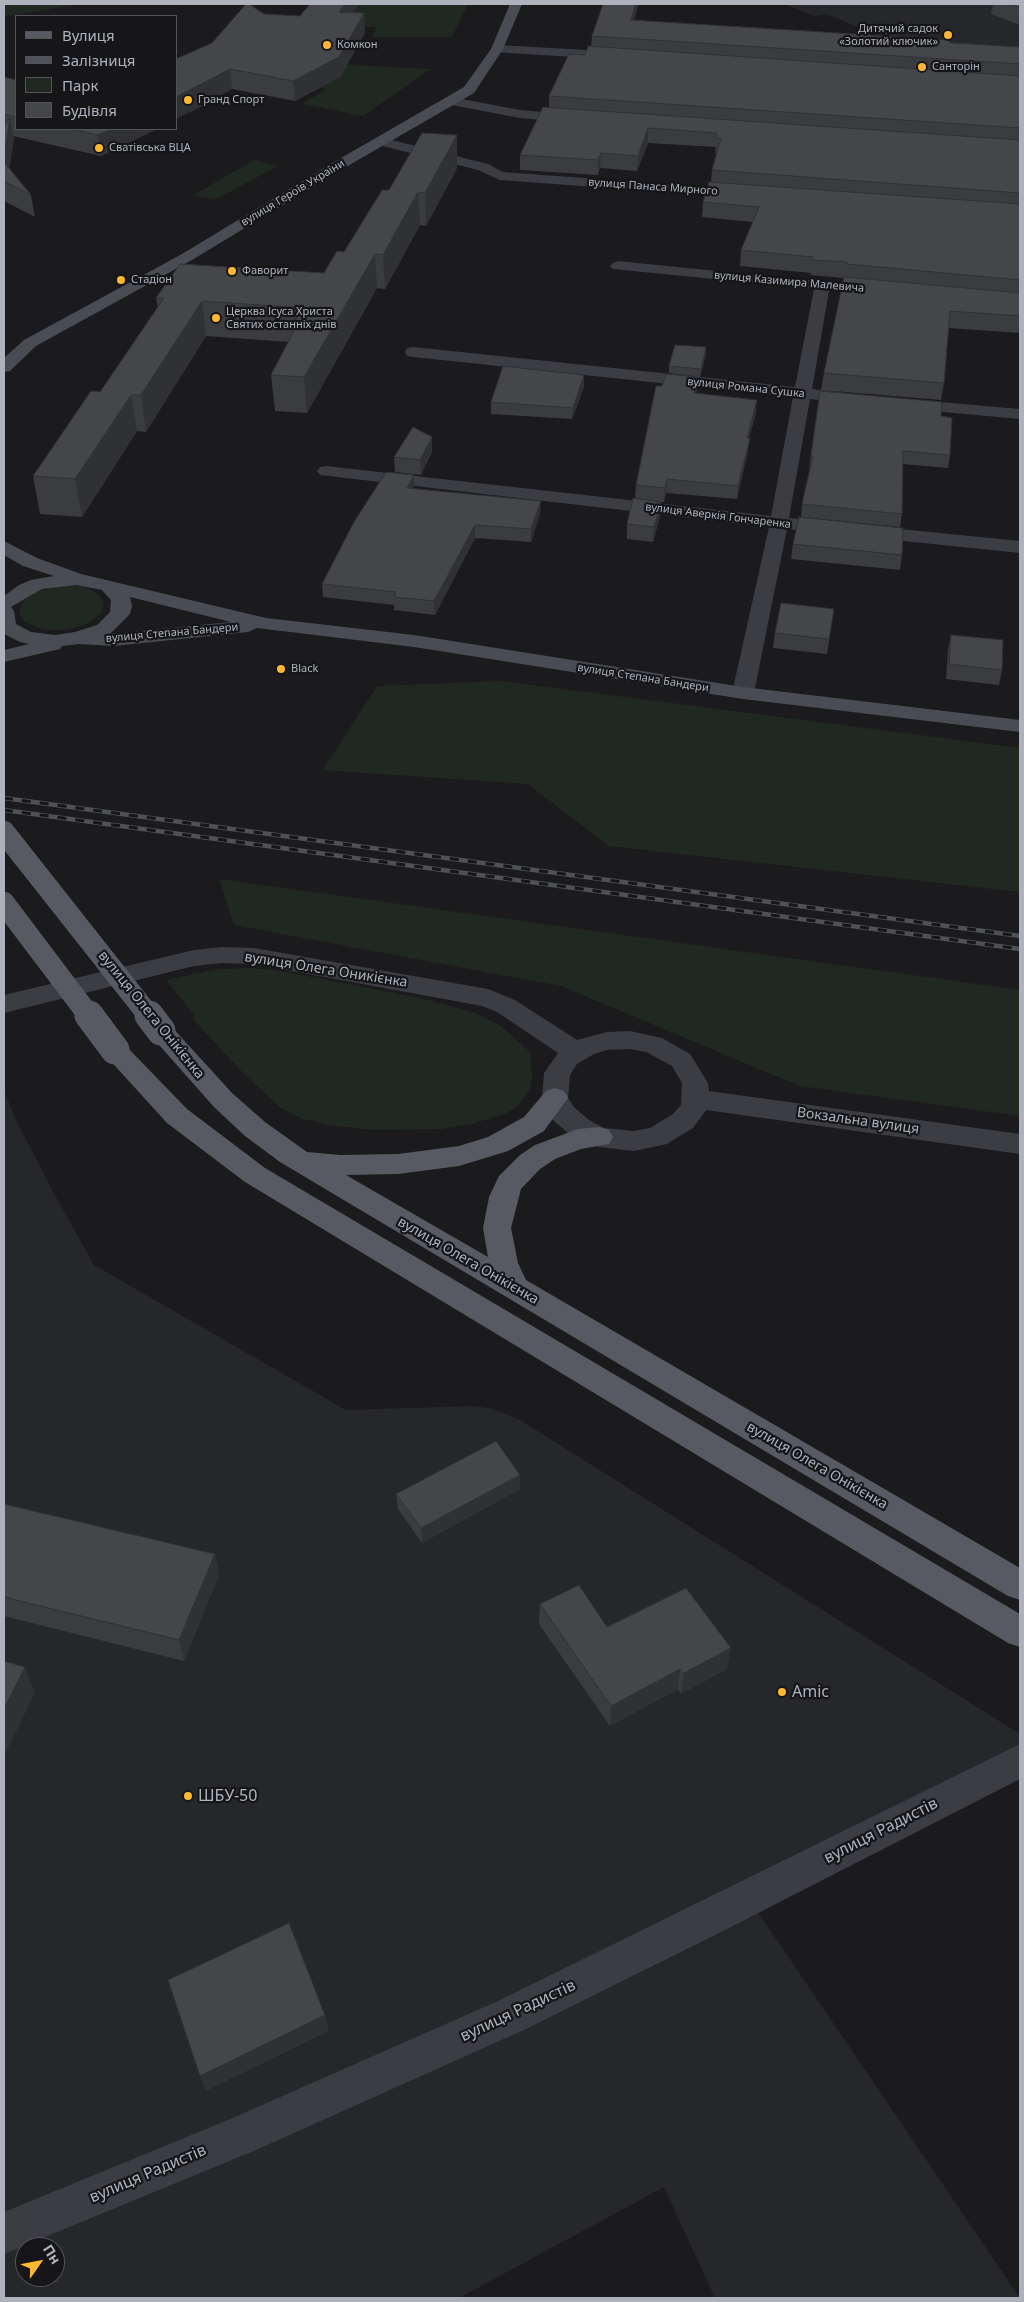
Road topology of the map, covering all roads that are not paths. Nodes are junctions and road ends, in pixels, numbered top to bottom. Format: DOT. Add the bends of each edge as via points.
graph roads {
  1 [pos="516,4"];
  2 [pos="497,49"];
  3 [pos="640,58"];
  4 [pos="451,101"];
  5 [pos="586,120"];
  6 [pos="380,141"];
  7 [pos="755,195"];
  8 [pos="618,266"];
  9 [pos="822,286"];
  10 [pos="851,288"];
  11 [pos="30,343"];
  12 [pos="4,351"];
  13 [pos="413,352"];
  14 [pos="4,367"];
  15 [pos="802,395"];
  16 [pos="871,401"];
  17 [pos="891,402"];
  18 [pos="1020,414"];
  19 [pos="326,470"];
  20 [pos="779,523"];
  21 [pos="4,547"];
  22 [pos="1020,547"];
  23 [pos="4,555"];
  24 [pos="89,580"];
  25 [pos="108,586"];
  26 [pos="6,608"];
  27 [pos="266,624"];
  28 [pos="74,639"];
  29 [pos="4,656"];
  30 [pos="742,693"];
  31 [pos="1020,726"];
  32 [pos="4,832"];
  33 [pos="4,903"];
  34 [pos="4,1004"];
  35 [pos="576,1052"];
  36 [pos="555,1098"];
  37 [pos="696,1099"];
  38 [pos="599,1137"];
  39 [pos="1020,1144"];
  40 [pos="301,1162"];
  41 [pos="516,1289"];
  42 [pos="1020,1585"];
  43 [pos="1020,1632"];
  44 [pos="1020,1761"];
  45 [pos="4,2233"];
  1 -- 2 [label="main road, вулиця Героїв України"];
  2 -- 3 [label="street"];
  2 -- 4 [label="main road, вулиця Героїв України" via="468,90"];
  4 -- 5 [label="street" via="520,114"];
  4 -- 6 [label="main road, вулиця Героїв України"];
  6 -- 7 [label="street, вулиця Панаса Мирного" via="483,167 500,176"];
  6 -- 11 [label="main road, вулиця Героїв України" via="187,257"];
  8 -- 9 [label="street, вулиця Казимира Малевича"];
  9 -- 10 [label="street, вулиця Казимира Малевича"];
  9 -- 15 [label="street"];
  11 -- 12 [label="main road, вулиця Героїв України"];
  11 -- 14 [label="main road, вулиця Героїв України"];
  13 -- 15 [label="street, вулиця Романа Сушка"];
  15 -- 16 [label="street, вулиця Романа Сушка"];
  15 -- 20 [label="street"];
  17 -- 18 [label="street"];
  19 -- 20 [label="street, вулиця Аверкія Гончаренка"];
  20 -- 22 [label="street, вулиця Аверкія Гончаренка"];
  20 -- 30 [label="street"];
  21 -- 24 [label="main road" via="40,566"];
  23 -- 26 [label="main road" via="11,574"];
  24 -- 25 [label="main road, вулиця Степана Бандери"];
  24 -- 26 [label="main road" via="44,582 26,589"];
  25 -- 27 [label="main road, вулиця Степана Бандери"];
  25 -- 28 [label="main road" via="121,599 120,614 104,629"];
  26 -- 28 [label="main road" via="4,619 8,626 26,638"];
  27 -- 28 [label="main road, вулиця Степана Бандери" via="114,640"];
  27 -- 30 [label="main road, вулиця Степана Бандери" via="414,641"];
  28 -- 29 [label="main road"];
  30 -- 31 [label="main road, вулиця Степана Бандери"];
  32 -- 40 [label="main road, вулиця Олега Онікієнка, bridge" via="194,1070 255,1129"];
  33 -- 43 [label="main road, bridge" via="134,1073 183,1121 255,1175"];
  34 -- 35 [label="street, вулиця Олега Оникієнка" via="194,958 254,956 488,998 506,1006"];
  35 -- 36 [label="street" via="557,1072"];
  35 -- 37 [label="street" via="618,1040 653,1044 687,1067 695,1083"];
  36 -- 38 [label="street" via="571,1121"];
  36 -- 40 [label="main road" via="534,1124 515,1136 459,1156 398,1164"];
  37 -- 38 [label="street" via="683,1121 656,1137 634,1141"];
  37 -- 39 [label="street, Вокзальна вулиця"];
  38 -- 41 [label="main road" via="578,1139 545,1152 524,1167 509,1184 503,1197 498,1228 503,1263"];
  40 -- 41 [label="main road, вулиця Олега Онікієнка"];
  41 -- 42 [label="main road, вулиця Олега Онікієнка"];
  44 -- 45 [label="street, вулиця Радистів" via="720,1914 512,2015 241,2135"];
}
